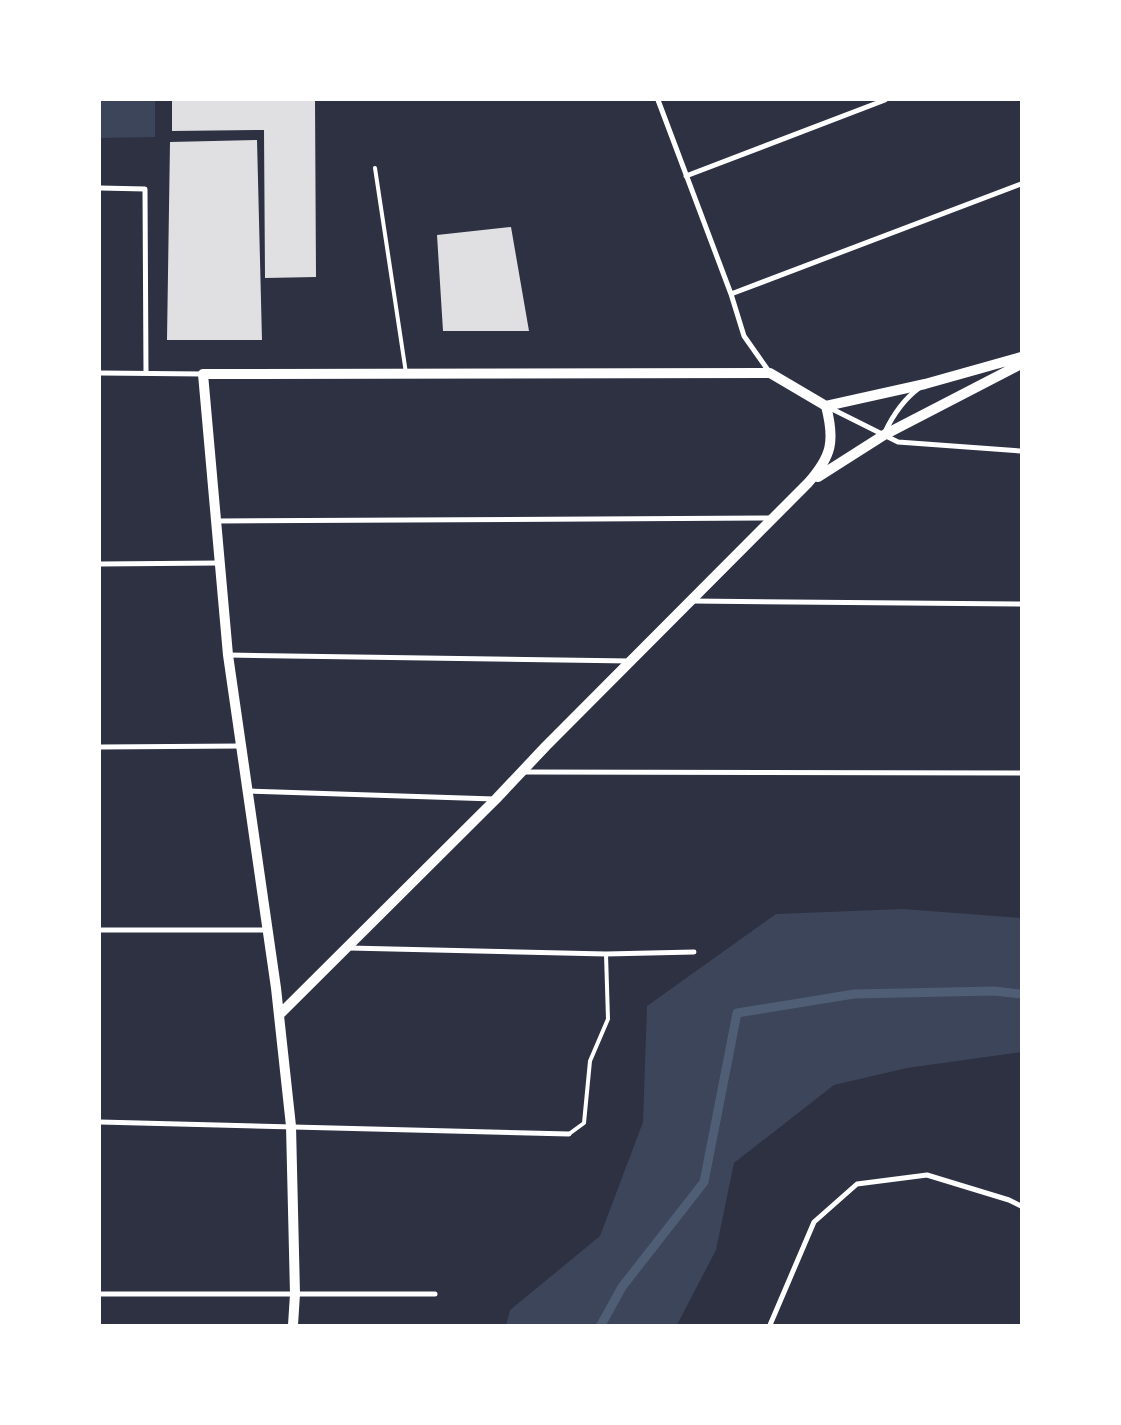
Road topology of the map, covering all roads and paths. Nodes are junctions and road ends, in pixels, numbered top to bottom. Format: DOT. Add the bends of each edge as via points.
graph roads {
  1 [pos="658,100"];
  2 [pos="885,100"];
  3 [pos="375,168"];
  4 [pos="686,176"];
  5 [pos="1021,184"];
  6 [pos="100,188"];
  7 [pos="731,294"];
  8 [pos="1021,357"];
  9 [pos="1021,364"];
  10 [pos="100,373"];
  11 [pos="146,373"];
  12 [pos="406,373"];
  13 [pos="770,373"];
  14 [pos="203,374"];
  15 [pos="925,384"];
  16 [pos="826,406"];
  17 [pos="884,435"];
  18 [pos="1021,451"];
  19 [pos="808,483"];
  20 [pos="773,518"];
  21 [pos="216,521"];
  22 [pos="220,563"];
  23 [pos="100,564"];
  24 [pos="690,601"];
  25 [pos="1021,604"];
  26 [pos="228,655"];
  27 [pos="632,661"];
  28 [pos="241,746"];
  29 [pos="100,747"];
  30 [pos="522,772"];
  31 [pos="1021,773"];
  32 [pos="247,791"];
  33 [pos="496,799"];
  34 [pos="100,930"];
  35 [pos="268,930"];
  36 [pos="348,948"];
  37 [pos="694,952"];
  38 [pos="606,954"];
  39 [pos="279,1015"];
  40 [pos="100,1122"];
  41 [pos="291,1126"];
  42 [pos="569,1134"];
  43 [pos="1021,1206"];
  44 [pos="100,1294"];
  45 [pos="295,1294"];
  46 [pos="435,1294"];
  47 [pos="292,1325"];
  48 [pos="770,1325"];
  1 -- 4 [label="street"];
  2 -- 4 [label="street"];
  3 -- 12 [label="lane"];
  4 -- 7 [label="street"];
  5 -- 7 [label="street"];
  6 -- 11 [label="street" via="145,189"];
  7 -- 13 [label="street" via="744,336"];
  8 -- 15 [label="main road"];
  9 -- 17 [label="main road"];
  10 -- 11 [label="street"];
  11 -- 14 [label="street"];
  12 -- 13 [label="main road"];
  12 -- 14 [label="main road"];
  13 -- 16 [label="main road"];
  14 -- 21 [label="main road"];
  15 -- 16 [label="main road"];
  15 -- 17 [label="street" via="904,401"];
  16 -- 17 [label="street"];
  16 -- 19 [label="main road" via="832,427 830,448 822,467"];
  17 -- 18 [label="street" via="898,442"];
  17 -- 19 [label="main road"];
  19 -- 20 [label="main road"];
  20 -- 21 [label="street"];
  20 -- 24 [label="main road"];
  21 -- 22 [label="main road"];
  22 -- 23 [label="street"];
  22 -- 26 [label="main road"];
  24 -- 25 [label="street"];
  24 -- 27 [label="main road"];
  26 -- 27 [label="street"];
  26 -- 28 [label="main road"];
  27 -- 30 [label="main road"];
  28 -- 29 [label="street"];
  28 -- 32 [label="main road"];
  30 -- 31 [label="street"];
  30 -- 33 [label="main road"];
  32 -- 33 [label="street"];
  32 -- 35 [label="main road"];
  33 -- 36 [label="main road"];
  34 -- 35 [label="street"];
  35 -- 39 [label="main road"];
  36 -- 38 [label="street"];
  36 -- 39 [label="main road"];
  37 -- 38 [label="street"];
  38 -- 42 [label="lane" via="608,1019 590,1061 584,1123"];
  39 -- 41 [label="main road"];
  40 -- 41 [label="street"];
  41 -- 42 [label="street"];
  41 -- 45 [label="main road"];
  43 -- 48 [label="street" via="927,1175 857,1184 814,1222"];
  44 -- 45 [label="street"];
  45 -- 46 [label="street"];
  45 -- 47 [label="main road"];
}
